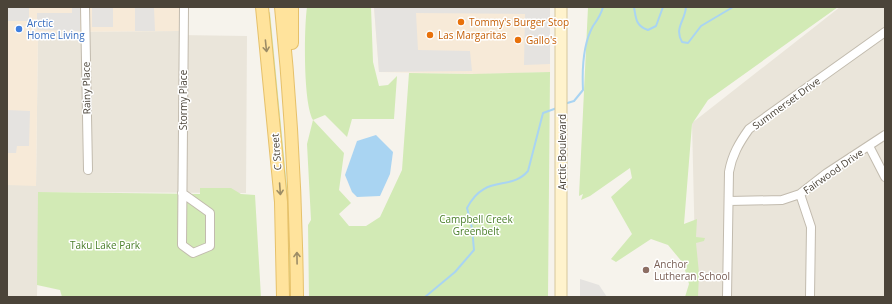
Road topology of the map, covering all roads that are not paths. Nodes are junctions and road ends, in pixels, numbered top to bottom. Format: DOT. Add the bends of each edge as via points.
graph roads {
  1 [pos="85,7"];
  2 [pos="184,7"];
  3 [pos="261,7"];
  4 [pos="281,7"];
  5 [pos="292,7"];
  6 [pos="561,8"];
  7 [pos="885,32"];
  8 [pos="885,135"];
  9 [pos="869,146"];
  10 [pos="294,149"];
  11 [pos="88,170"];
  12 [pos="885,177"];
  13 [pos="182,193"];
  14 [pos="800,194"];
  15 [pos="729,201"];
  16 [pos="283,297"];
  17 [pos="297,297"];
  18 [pos="561,297"];
  19 [pos="727,297"];
  20 [pos="810,297"];
  1 -- 11 [label="street, Rainy Place"];
  2 -- 13 [label="street, Stormy Place"];
  3 -- 16 [label="main road, C Street, one-way" via="280,195"];
  4 -- 10 [label="main road, C Street"];
  5 -- 10 [label="main road" via="292,46 298,121"];
  6 -- 18 [label="main road, Arctic Boulevard"];
  7 -- 15 [label="street, Summerset Drive" via="749,129 738,144 732,160 729,172"];
  8 -- 9 [label="street, Fairwood Drive"];
  9 -- 12 [label="street"];
  9 -- 14 [label="street, Fairwood Drive"];
  17 -- 10 [label="main road, C Street, one-way"];
  13 -- 13 [label="street, Stormy Place" via="210,213 210,246 193,254 182,245"];
  14 -- 15 [label="street, Fairwood Drive" via="782,200"];
  14 -- 20 [label="street" via="811,227"];
  15 -- 19 [label="street, Summerset Drive"];
}
